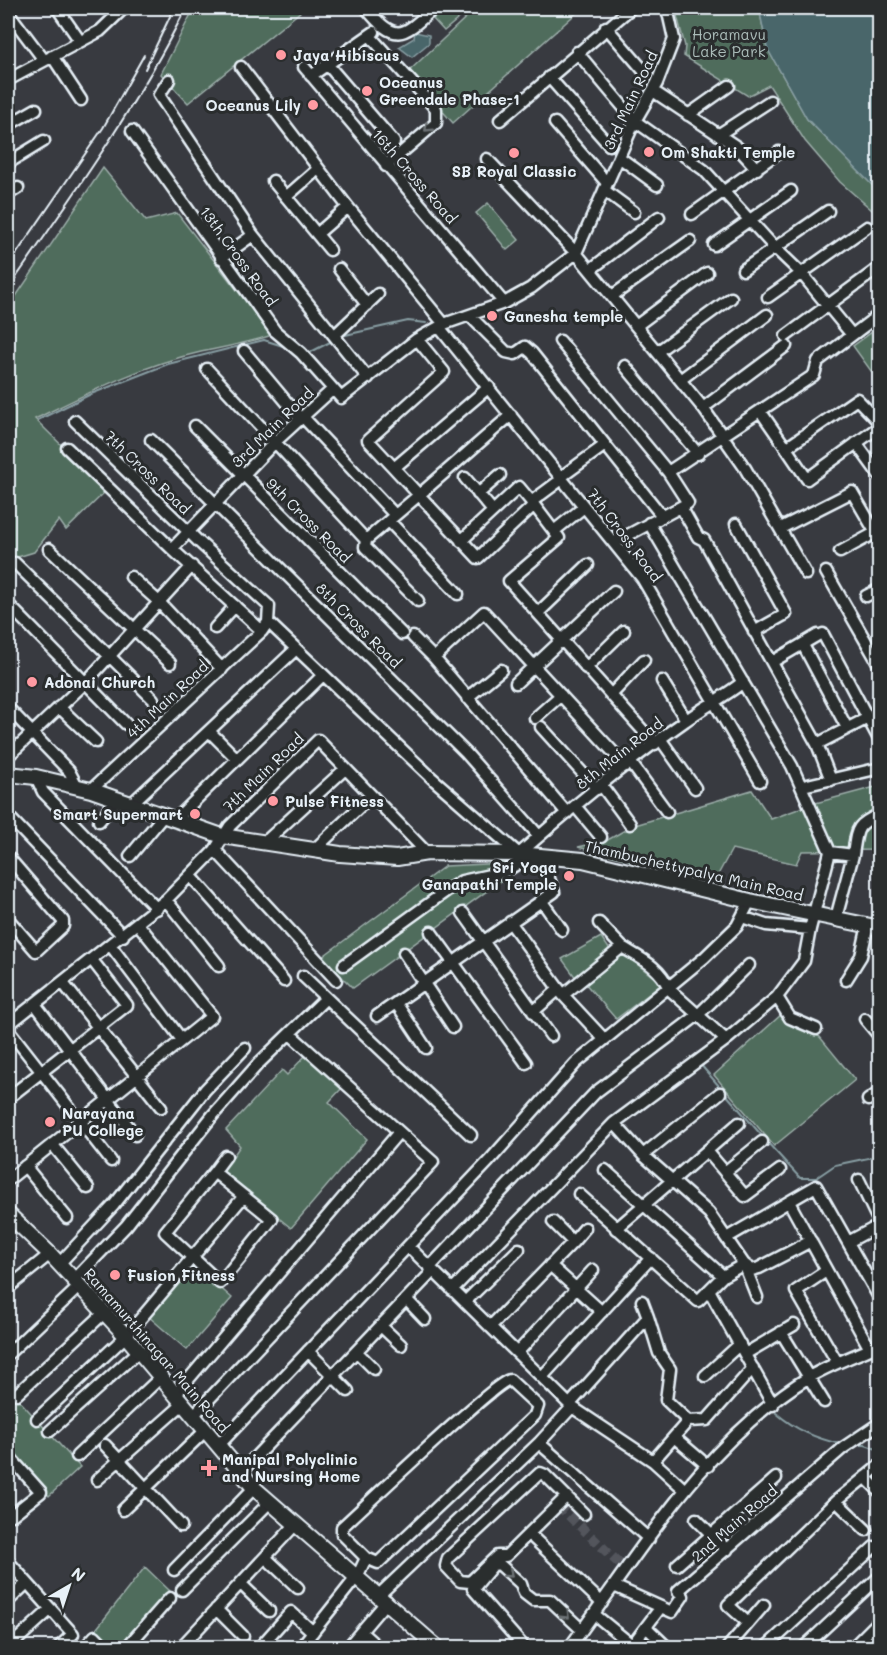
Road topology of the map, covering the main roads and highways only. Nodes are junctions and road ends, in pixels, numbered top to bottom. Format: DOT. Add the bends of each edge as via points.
graph roads {
  1 [pos="8,774"];
  2 [pos="876,924"];
  3 [pos="9,1214"];
  4 [pos="438,1647"];
  1 -- 2 [label="main road, Thambuchettypalya Main Road" via="84,788 222,836 397,858 427,853 584,860 750,901"];
  3 -- 4 [label="main road, Ramamurthinagar Main Road" via="126,1336 254,1488"];
}
